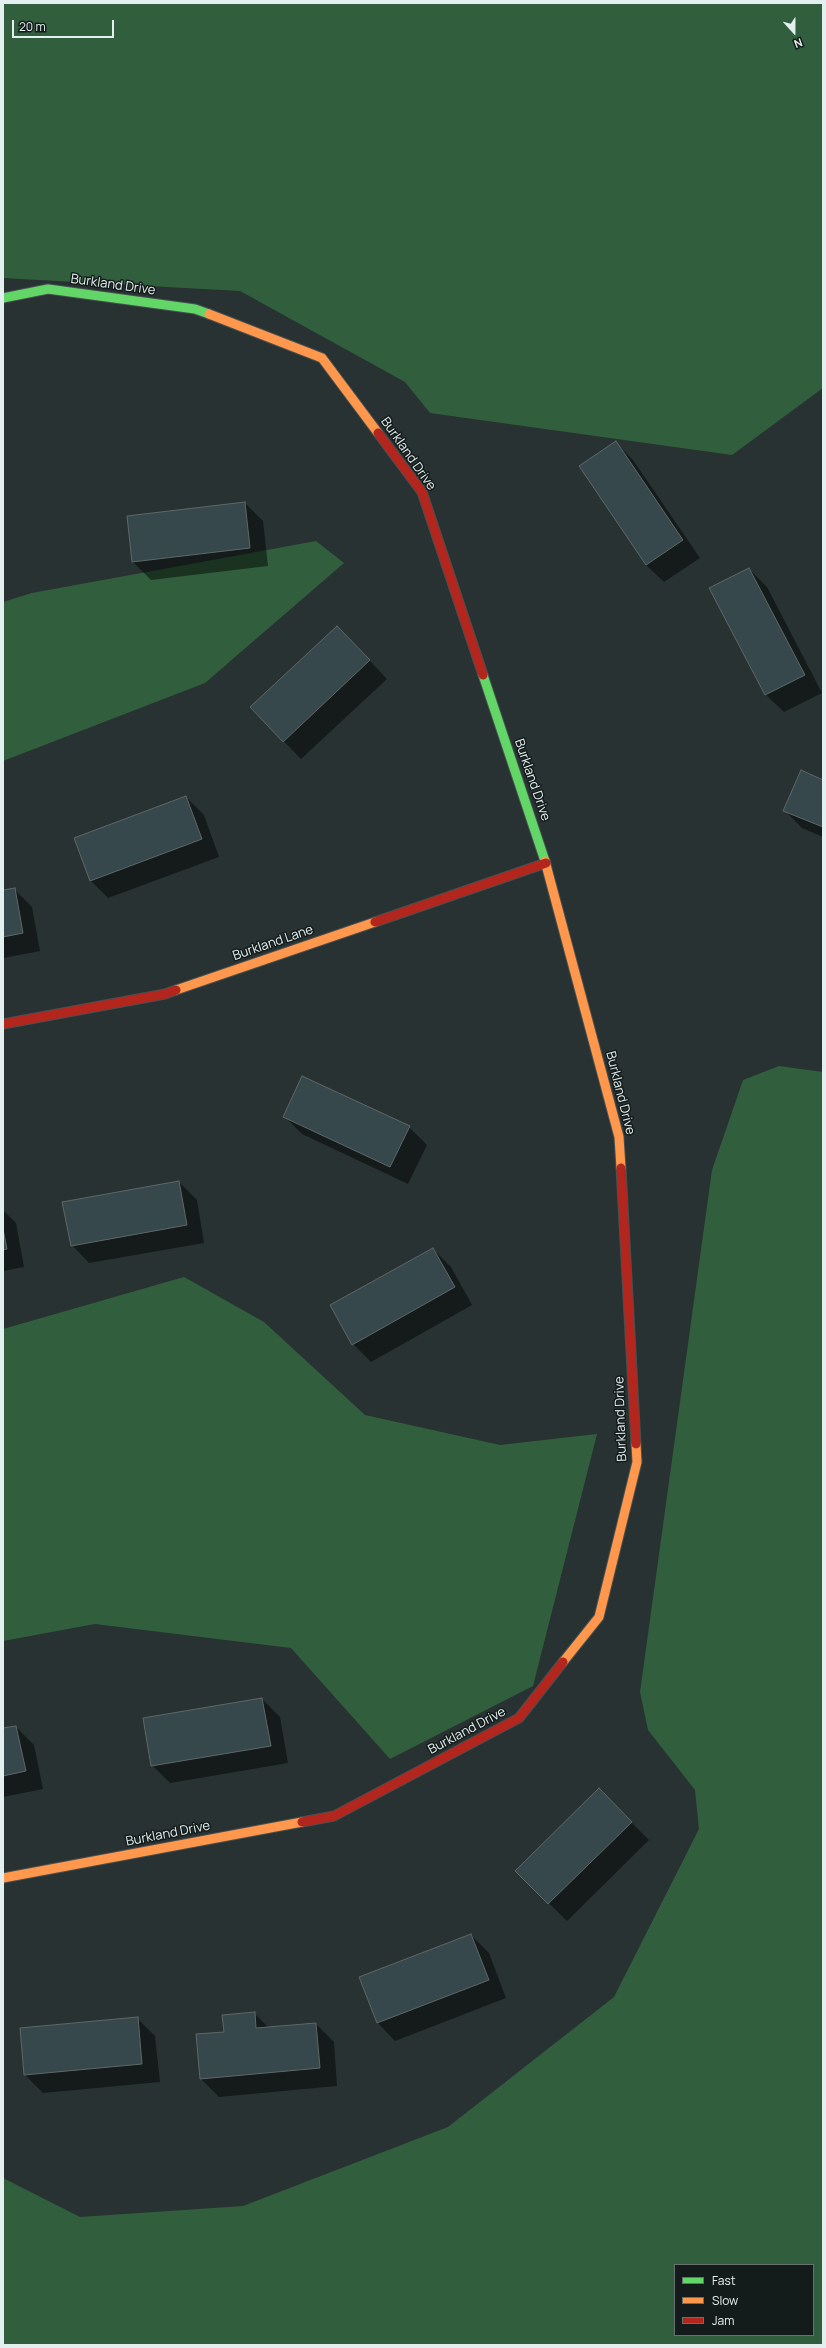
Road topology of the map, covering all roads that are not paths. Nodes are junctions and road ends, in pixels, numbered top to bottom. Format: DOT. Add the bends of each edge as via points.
graph roads {
  1 [pos="3,298"];
  2 [pos="546,863"];
  3 [pos="3,1024"];
  4 [pos="3,1878"];
  1 -- 2 [label="street, Burkland Drive" via="48,289 195,309 322,358 422,492"];
  2 -- 3 [label="street, Burkland Lane" via="165,994"];
  2 -- 4 [label="street, Burkland Drive" via="619,1137 637,1462 599,1616 518,1718 334,1816"];
}
